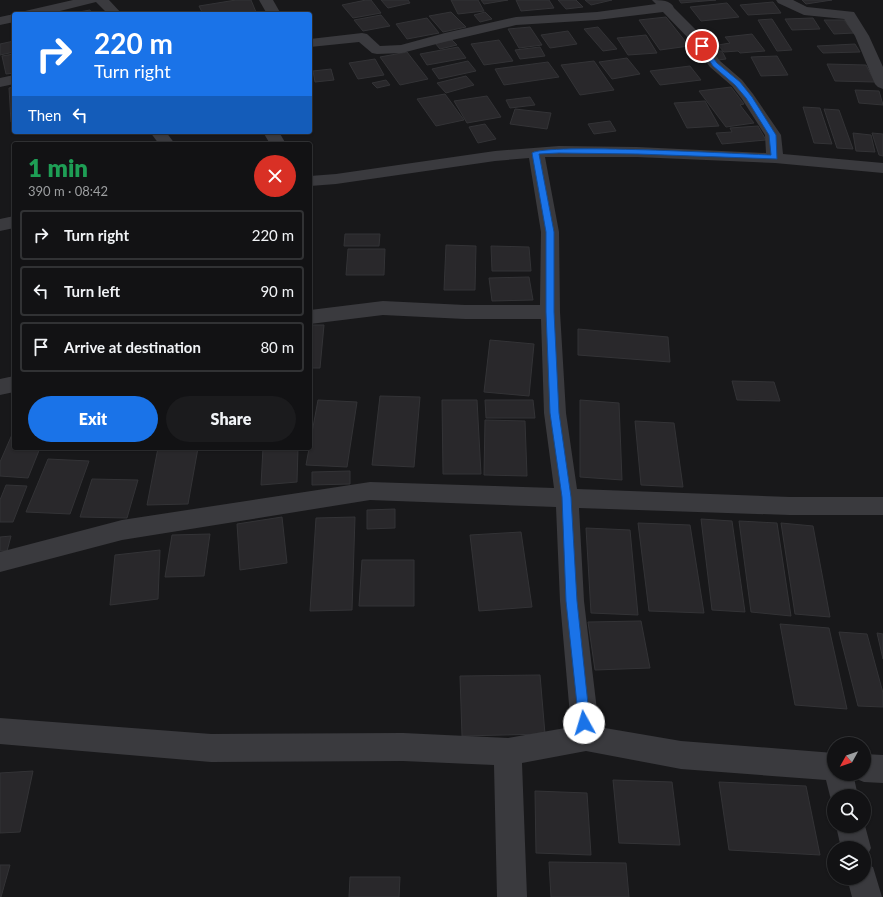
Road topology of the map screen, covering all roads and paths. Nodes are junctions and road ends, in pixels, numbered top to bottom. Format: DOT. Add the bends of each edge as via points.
graph roads {
  1 [pos="91,0"];
  2 [pos="102,0"];
  3 [pos="266,0"];
  4 [pos="783,0"];
  5 [pos="842,0"];
  6 [pos="663,4"];
  7 [pos="39,12"];
  8 [pos="113,12"];
  9 [pos="273,12"];
  10 [pos="849,15"];
  11 [pos="12,18"];
  12 [pos="0,21"];
  13 [pos="312,43"];
  14 [pos="12,80"];
  15 [pos="0,83"];
  16 [pos="883,84"];
  17 [pos="536,153"];
  18 [pos="775,158"];
  19 [pos="883,168"];
  20 [pos="312,181"];
  21 [pos="12,222"];
  22 [pos="0,225"];
  23 [pos="550,312"];
  24 [pos="312,317"];
  25 [pos="12,384"];
  26 [pos="0,387"];
  27 [pos="566,497"];
  28 [pos="883,506"];
  29 [pos="0,563"];
  30 [pos="0,731"];
  31 [pos="586,738"];
  32 [pos="508,752"];
  33 [pos="827,766"];
  34 [pos="871,768"];
  35 [pos="883,769"];
  36 [pos="864,885"];
  37 [pos="512,897"];
  38 [pos="867,897"];
  1 -- 7 [label="street"];
  2 -- 8 [label="street"];
  3 -- 9 [label="street"];
  4 -- 10 [label="street" via="804,11"];
  5 -- 10 [label="street"];
  6 -- 13 [label="street" via="597,16 516,21 402,49 377,50 362,37"];
  6 -- 18 [label="street" via="695,37 715,64 737,83 748,97 773,135"];
  10 -- 16 [label="street" via="862,36"];
  11 -- 12 [label="street"];
  14 -- 15 [label="street"];
  17 -- 18 [label="street" via="637,152"];
  17 -- 20 [label="street" via="495,156"];
  17 -- 23 [label="street" via="550,232"];
  18 -- 19 [label="street"];
  21 -- 22 [label="street"];
  23 -- 24 [label="street" via="464,312 383,308"];
  23 -- 27 [label="street" via="555,413"];
  25 -- 26 [label="street"];
  27 -- 28 [label="street" via="790,506"];
  27 -- 29 [label="street" via="370,491 122,530"];
  27 -- 31 [label="street" via="572,601"];
  30 -- 32 [label="street" via="211,748 403,747"];
  31 -- 32 [label="street"];
  31 -- 33 [label="street" via="681,755"];
  32 -- 37 [label="street"];
  34 -- 35 [label="street"];
  36 -- 38 [label="street"];
}
